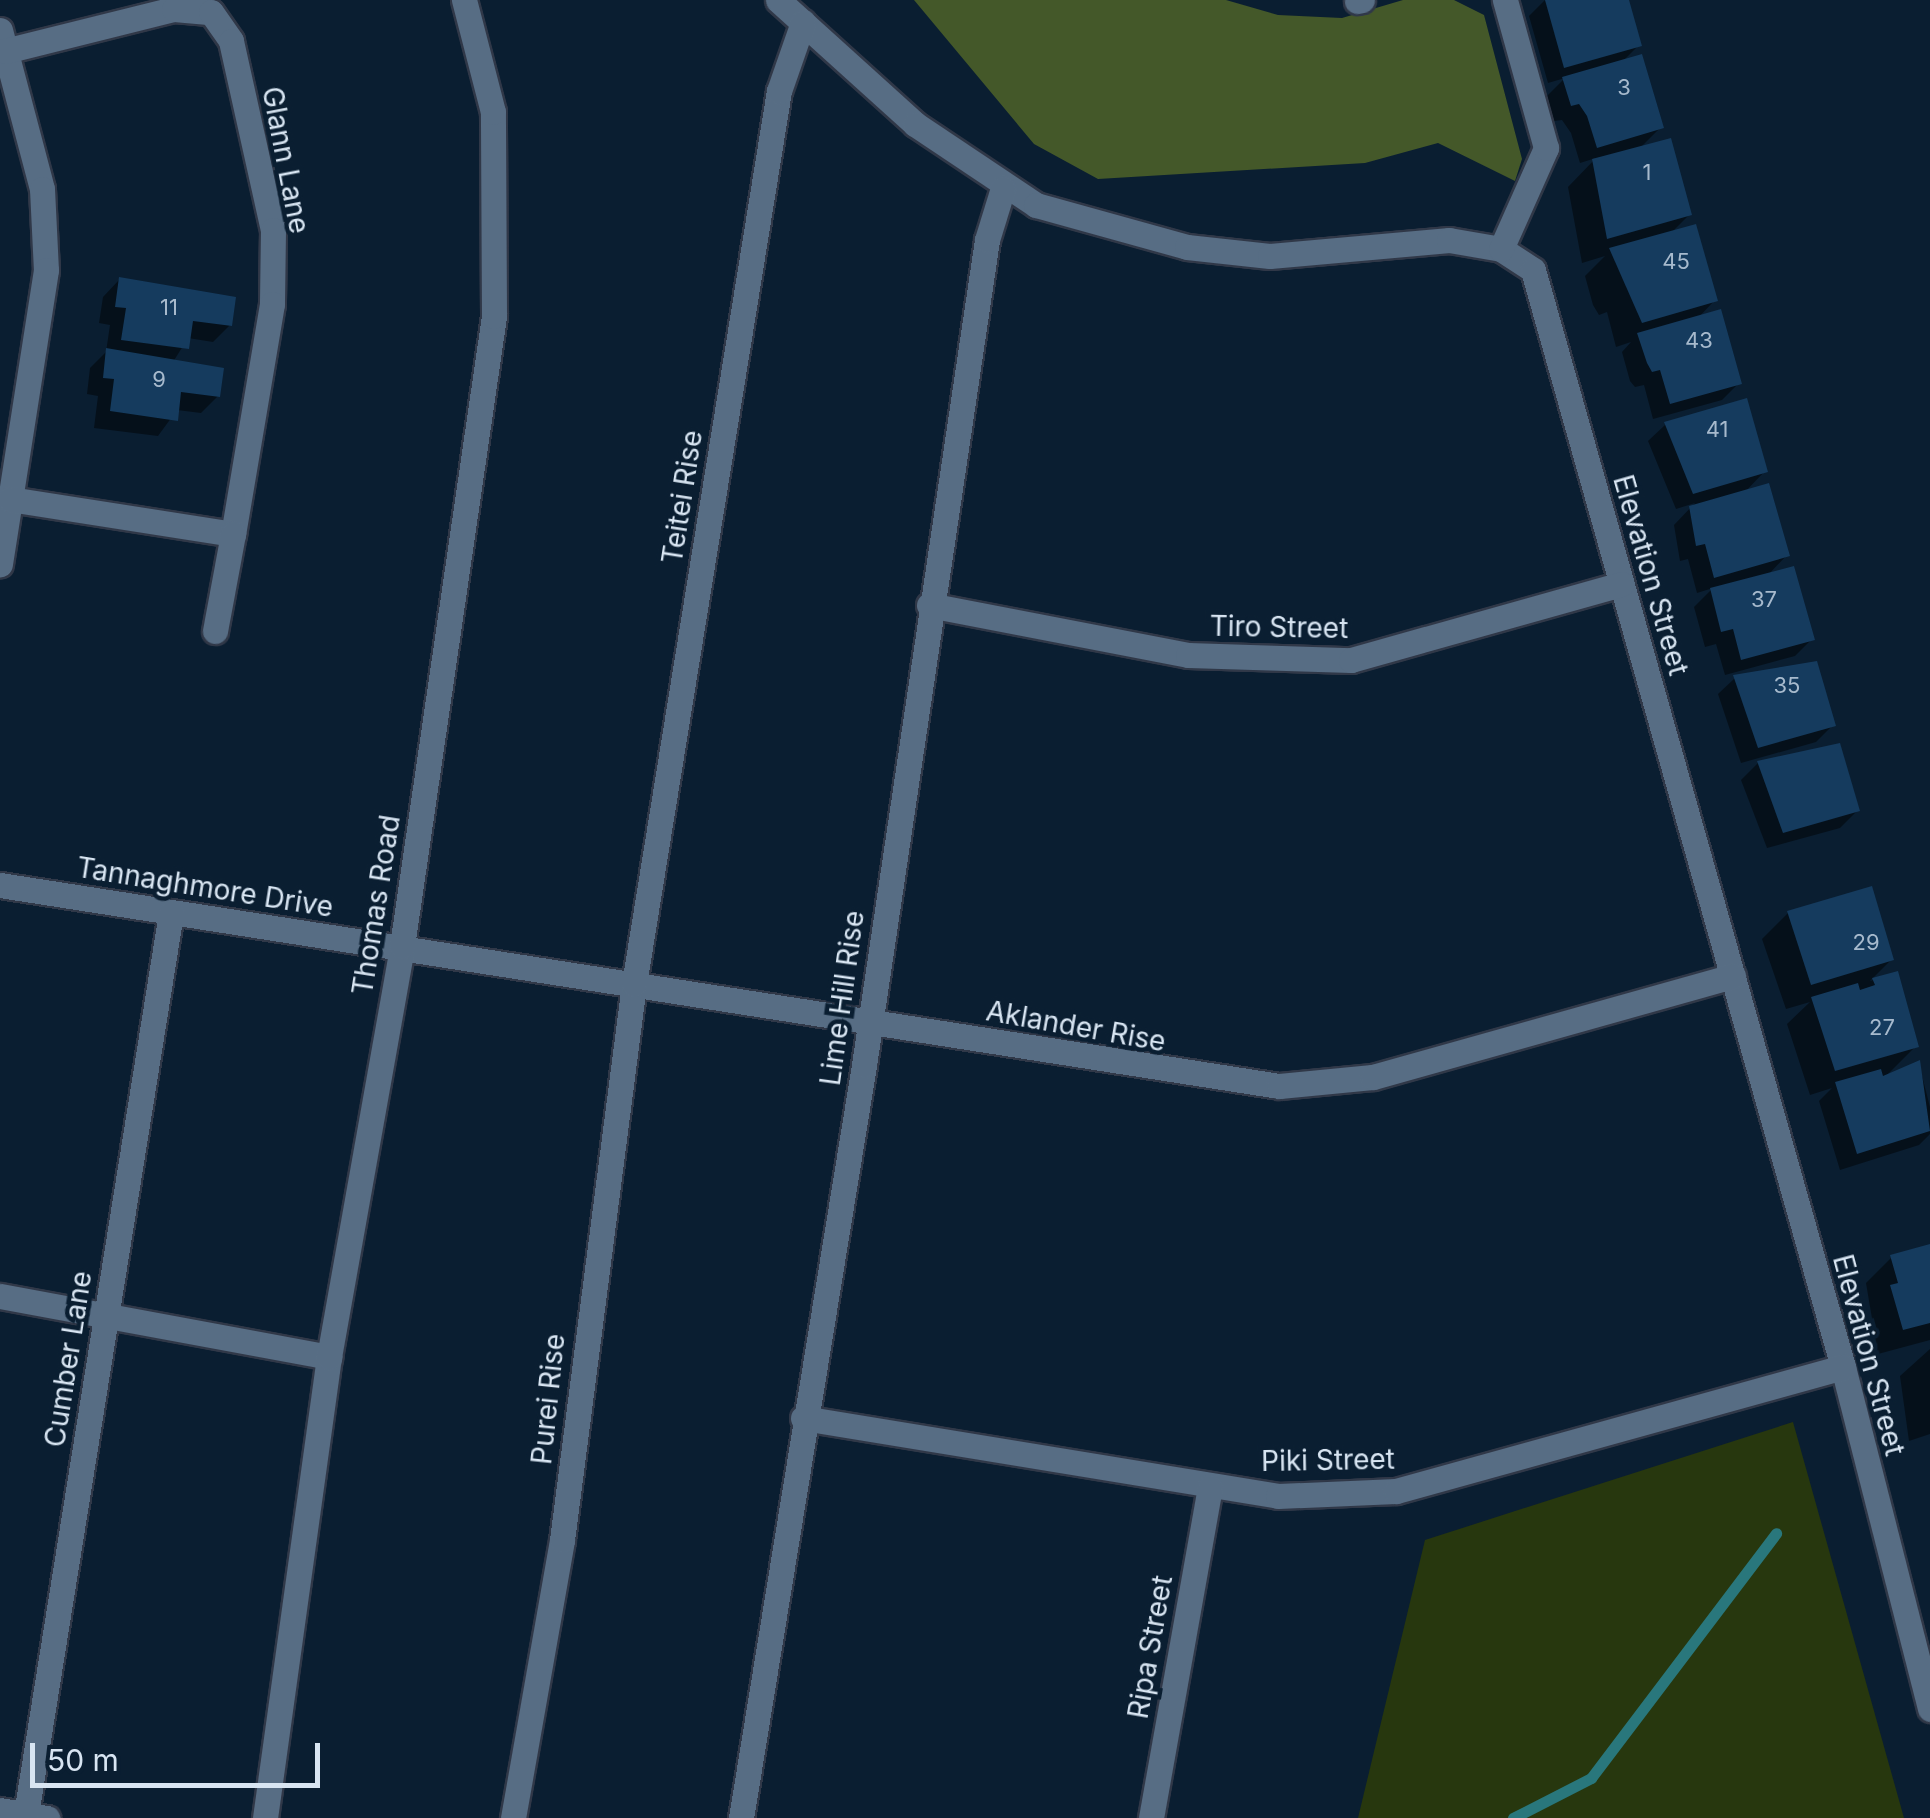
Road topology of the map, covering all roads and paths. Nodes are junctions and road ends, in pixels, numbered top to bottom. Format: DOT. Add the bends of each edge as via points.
graph roads {
  1 [pos="464,0"];
  2 [pos="778,0"];
  3 [pos="1505,0"];
  4 [pos="803,22"];
  5 [pos="3,40"];
  6 [pos="1003,188"];
  7 [pos="1500,250"];
  8 [pos="10,498"];
  9 [pos="233,534"];
  10 [pos="0,564"];
  11 [pos="1622,584"];
  12 [pos="929,605"];
  13 [pos="215,630"];
  14 [pos="0,884"];
  15 [pos="171,913"];
  16 [pos="402,946"];
  17 [pos="1732,976"];
  18 [pos="634,984"];
  19 [pos="867,1020"];
  20 [pos="0,1296"];
  21 [pos="106,1314"];
  22 [pos="328,1357"];
  23 [pos="1843,1367"];
  24 [pos="803,1418"];
  25 [pos="1210,1487"];
  26 [pos="1930,1709"];
  27 [pos="0,1810"];
  28 [pos="37,1816"];
  29 [pos="265,1818"];
  30 [pos="512,1818"];
  31 [pos="741,1818"];
  32 [pos="1150,1818"];
  1 -- 16 [label="street, Thomas Road" via="493,112 494,316"];
  2 -- 4 [label="street, Elevation Street"];
  3 -- 7 [label="street" via="1546,148"];
  4 -- 6 [label="street, Elevation Street" via="915,124"];
  4 -- 18 [label="street, Teitei Rise" via="779,91"];
  5 -- 8 [label="street" via="42,189 46,270"];
  5 -- 9 [label="street, Glann Lane" via="174,9 211,12 231,41 273,230 272,304"];
  6 -- 7 [label="street, Elevation Street" via="1036,205 1187,247 1270,256 1449,240"];
  6 -- 12 [label="street, Lime Hill Rise" via="987,240"];
  7 -- 11 [label="street, Elevation Street" via="1533,270"];
  8 -- 9 [label="street"];
  8 -- 10 [label="street"];
  9 -- 13 [label="street, Glann Lane"];
  11 -- 12 [label="street, Tiro Street" via="1351,660 1188,656"];
  11 -- 17 [label="street, Elevation Street"];
  12 -- 19 [label="street, Lime Hill Rise"];
  14 -- 15 [label="street, Tannaghmore Drive"];
  15 -- 16 [label="street, Tannaghmore Drive"];
  15 -- 21 [label="street, Cumber Lane"];
  16 -- 18 [label="street, Aklander Rise"];
  16 -- 22 [label="street, Thomas Road"];
  17 -- 19 [label="street, Aklander Rise" via="1373,1078 1279,1086"];
  17 -- 23 [label="street, Elevation Street"];
  18 -- 19 [label="street, Aklander Rise"];
  18 -- 30 [label="street, Purei Rise" via="562,1540"];
  19 -- 24 [label="street, Lime Hill Rise"];
  20 -- 21 [label="street"];
  21 -- 22 [label="street"];
  21 -- 28 [label="street, Cumber Lane"];
  22 -- 29 [label="street, Thomas Road"];
  23 -- 25 [label="street, Piki Street" via="1396,1492 1278,1496"];
  23 -- 26 [label="street, Elevation Street"];
  24 -- 25 [label="street, Piki Street"];
  24 -- 31 [label="street, Lime Hill Rise"];
  25 -- 32 [label="street, Ripa Street"];
  27 -- 28 [label="street"];
}
